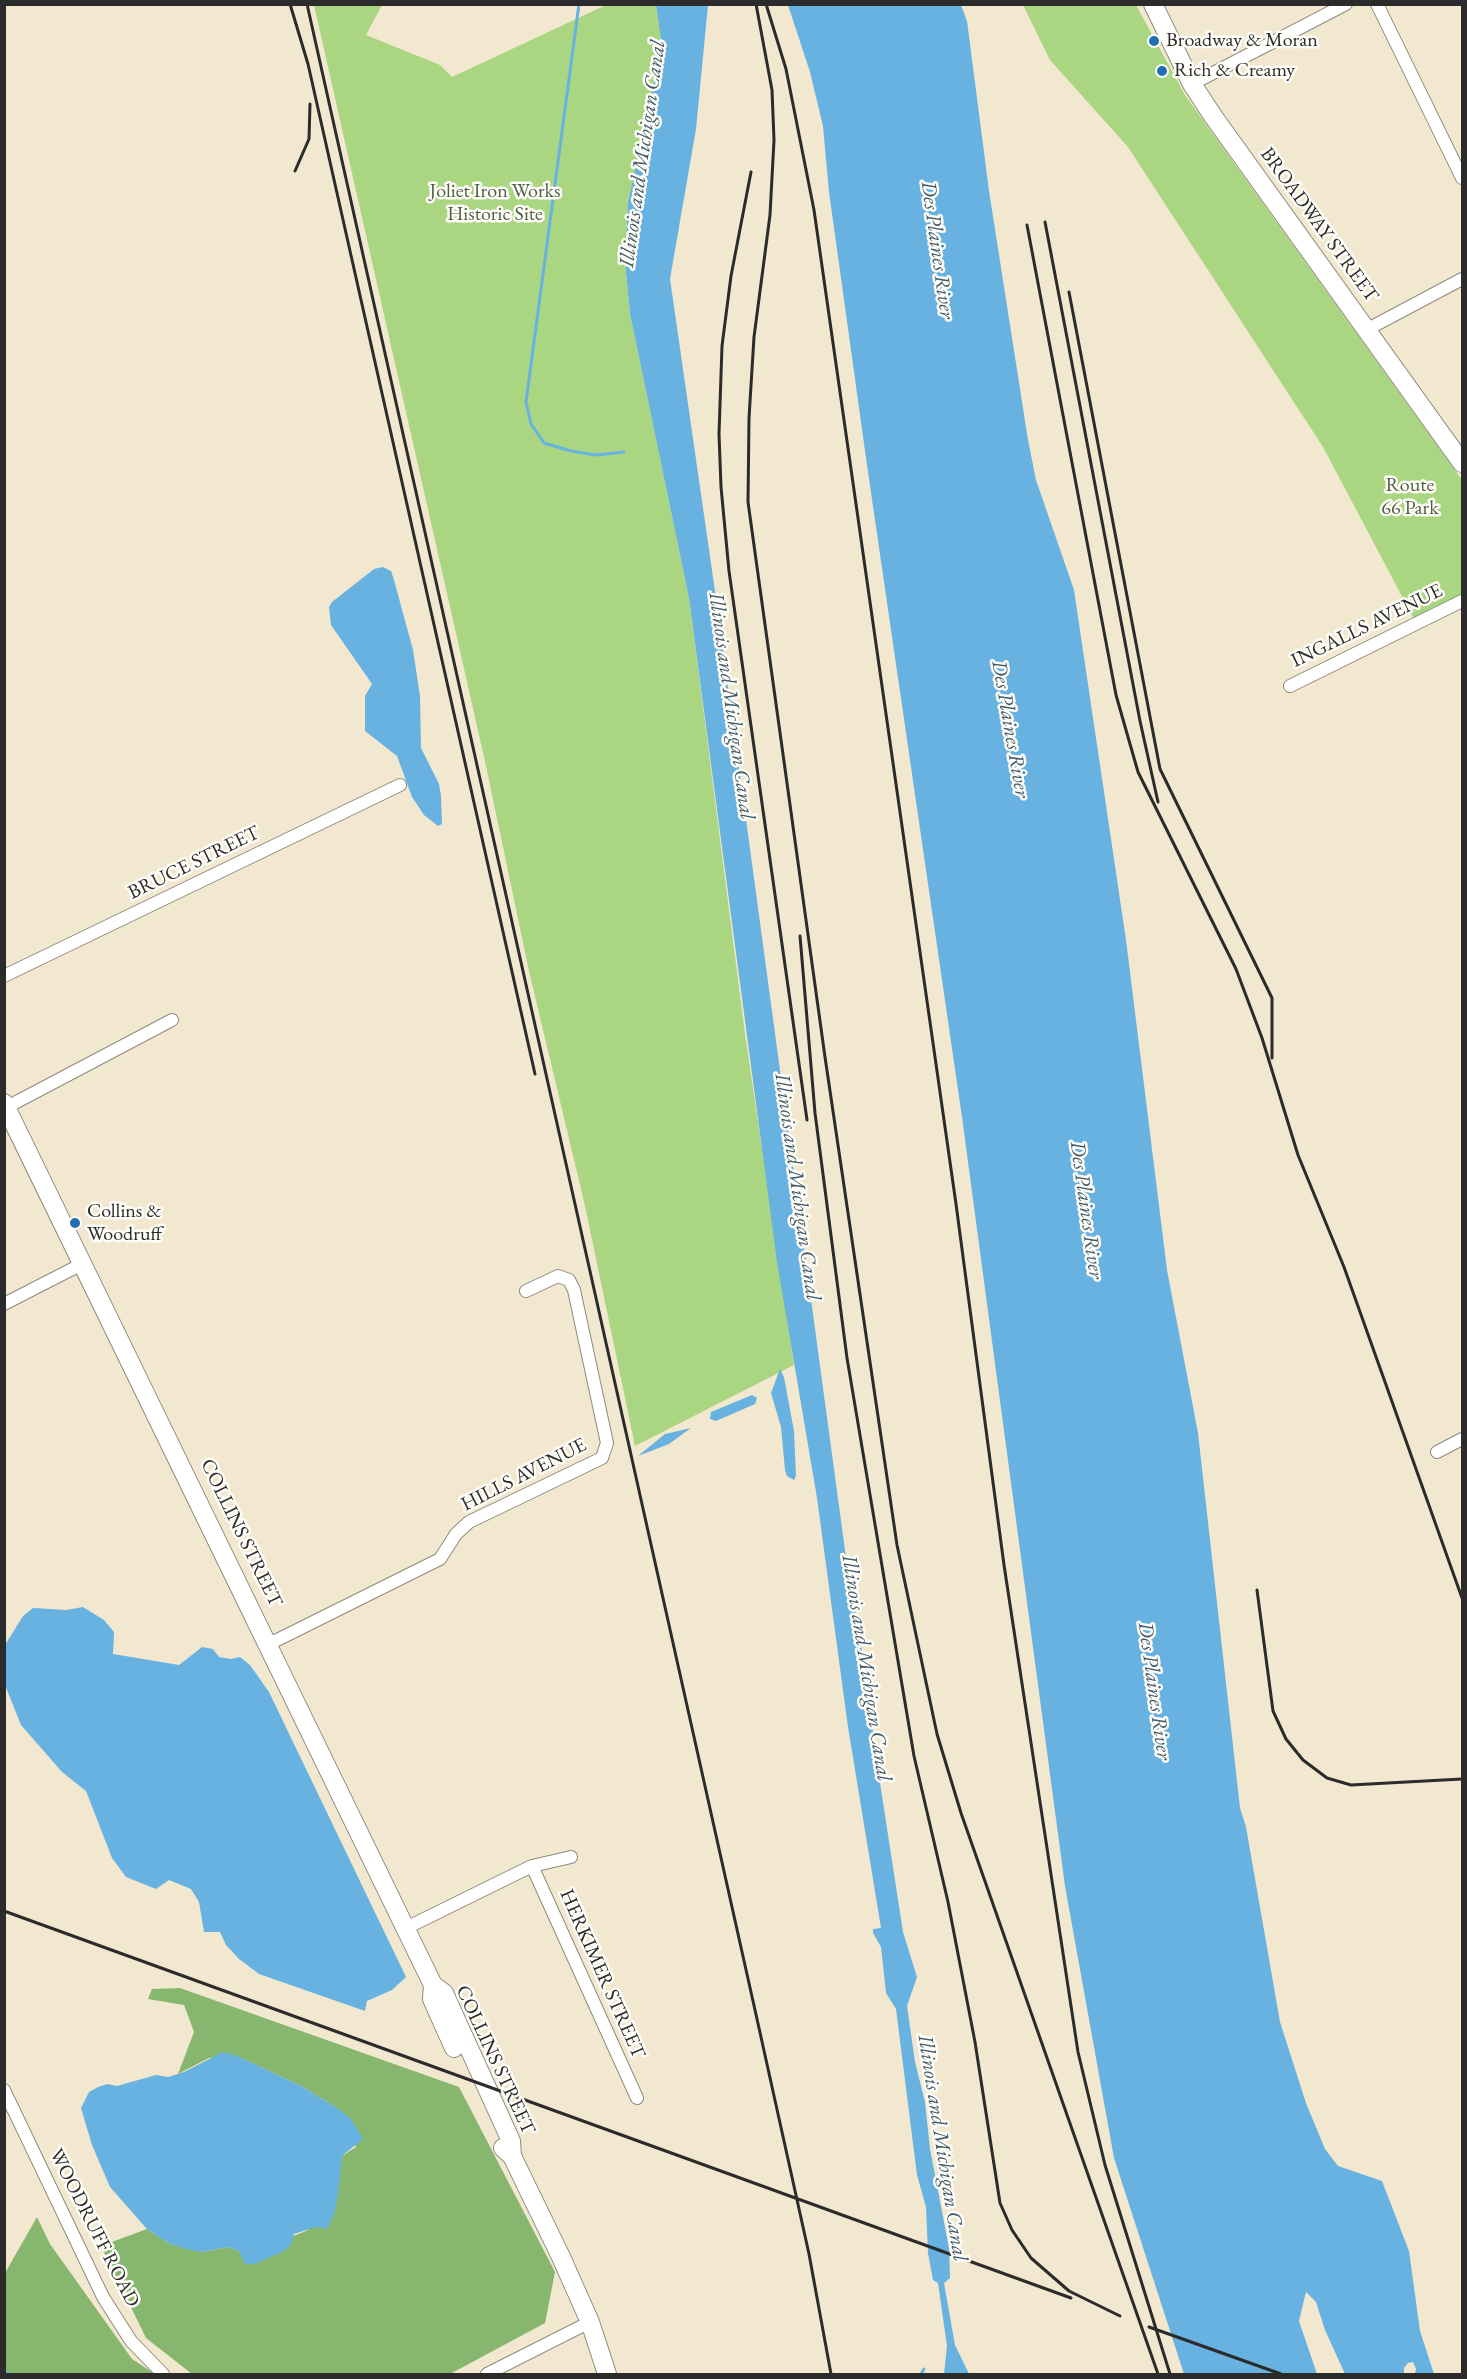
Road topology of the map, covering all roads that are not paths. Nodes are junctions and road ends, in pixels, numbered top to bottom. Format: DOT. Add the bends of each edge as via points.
graph roads {
  1 [pos="1153,4"];
  2 [pos="1347,4"];
  3 [pos="1377,4"];
  4 [pos="1192,84"];
  5 [pos="1462,178"];
  6 [pos="1462,279"];
  7 [pos="1366,330"];
  8 [pos="1462,463"];
  9 [pos="1462,601"];
  10 [pos="1290,686"];
  11 [pos="400,785"];
  12 [pos="4,976"];
  13 [pos="172,1020"];
  14 [pos="6,1105"];
  15 [pos="84,1263"];
  16 [pos="526,1291"];
  17 [pos="4,1304"];
  18 [pos="1462,1439"];
  19 [pos="1437,1452"];
  20 [pos="269,1644"];
  21 [pos="571,1857"];
  22 [pos="532,1866"];
  23 [pos="406,1928"];
  24 [pos="4,2090"];
  25 [pos="637,2098"];
  26 [pos="590,2322"];
  27 [pos="163,2374"];
  28 [pos="487,2374"];
  29 [pos="607,2374"];
  1 -- 4 [label="main road, BROADWAY STREET"];
  2 -- 4 [label="street"];
  3 -- 5 [label="street"];
  4 -- 7 [label="main road, BROADWAY STREET"];
  6 -- 7 [label="street"];
  7 -- 8 [label="main road, BROADWAY STREET"];
  9 -- 10 [label="street, INGALLS AVENUE"];
  11 -- 12 [label="street, BRUCE STREET"];
  13 -- 14 [label="street"];
  14 -- 15 [label="main road, COLLINS STREET"];
  15 -- 17 [label="street"];
  15 -- 20 [label="main road, COLLINS STREET"];
  16 -- 20 [label="street, HILLS AVENUE" via="558,1276 569,1280 574,1290 607,1443 602,1458 470,1522 456,1534 440,1559"];
  18 -- 19 [label="street"];
  20 -- 23 [label="main road, COLLINS STREET"];
  21 -- 22 [label="street"];
  22 -- 23 [label="street"];
  22 -- 25 [label="street, HERKIMER STREET"];
  23 -- 26 [label="main road, COLLINS STREET" via="433,1985 444,1993 512,2141 512,2156"];
  24 -- 27 [label="street, WOODRUFF ROAD" via="103,2297 131,2341"];
  26 -- 28 [label="street"];
  26 -- 29 [label="main road, COLLINS STREET"];
}
